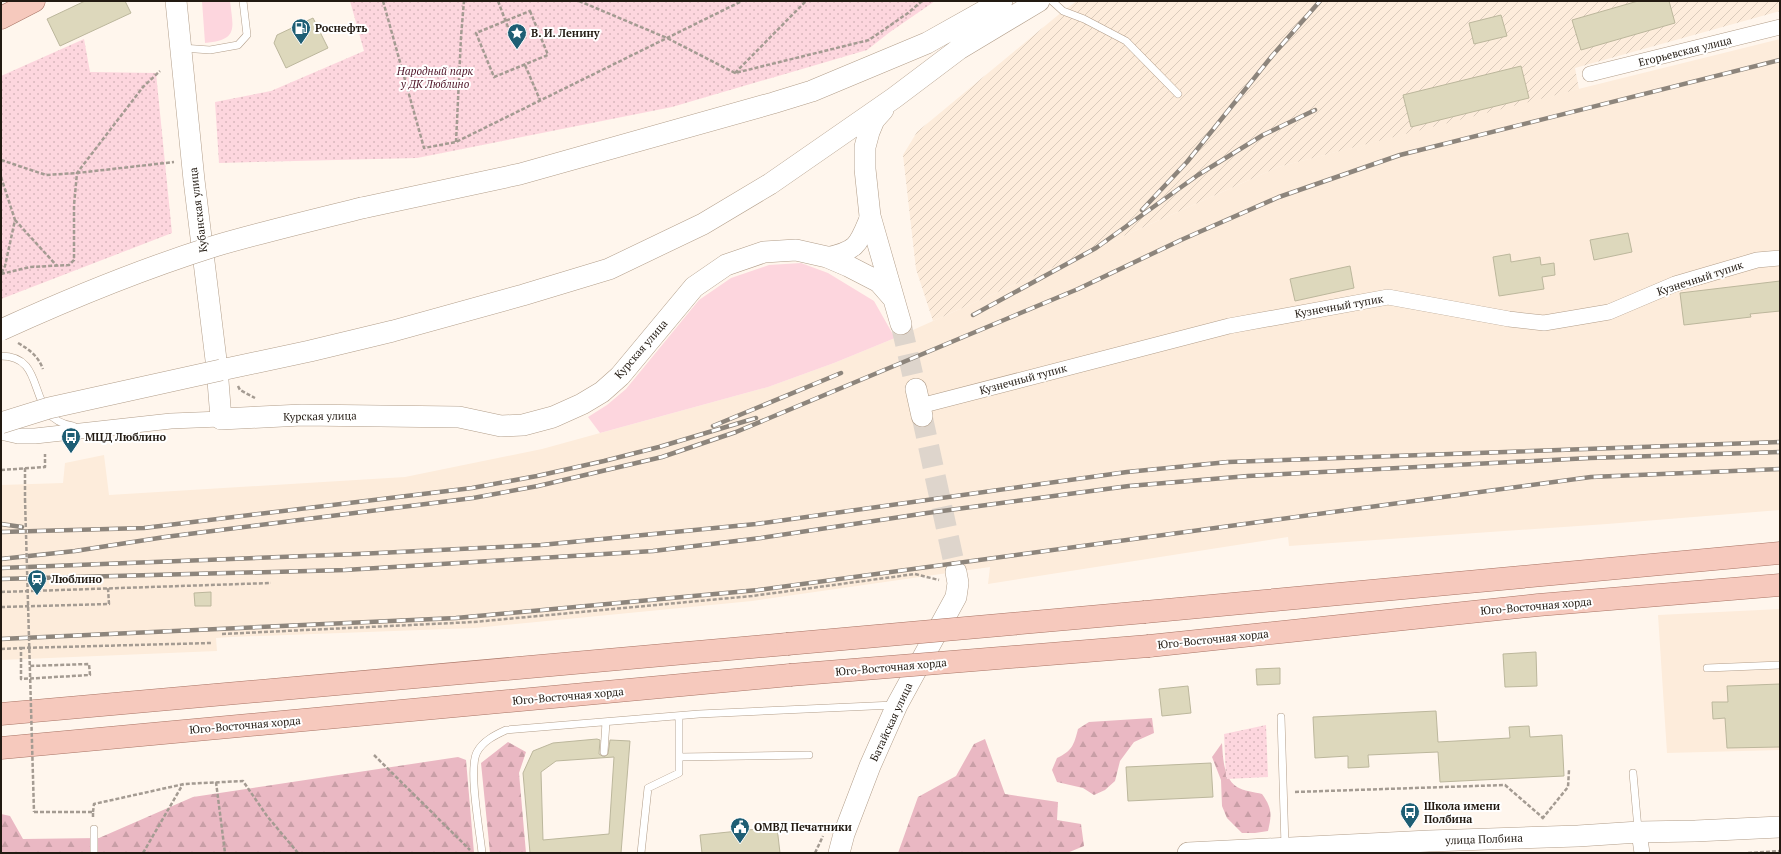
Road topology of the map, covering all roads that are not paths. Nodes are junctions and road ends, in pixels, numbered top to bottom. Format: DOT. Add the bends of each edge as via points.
graph roads {
  1 [pos="34,1"];
  2 [pos="176,1"];
  3 [pos="243,1"];
  4 [pos="1002,1"];
  5 [pos="1039,1"];
  6 [pos="1052,1"];
  7 [pos="1,18"];
  8 [pos="1780,27"];
  9 [pos="182,48"];
  10 [pos="1590,74"];
  11 [pos="1178,94"];
  12 [pos="894,98"];
  13 [pos="870,216"];
  14 [pos="827,257"];
  15 [pos="1780,258"];
  16 [pos="893,298"];
  17 [pos="901,324"];
  18 [pos="1,330"];
  19 [pos="1,356"];
  20 [pos="217,368"];
  21 [pos="920,404"];
  22 [pos="302,415"];
  23 [pos="221,419"];
  24 [pos="1,423"];
  25 [pos="92,429"];
  26 [pos="1,432"];
  27 [pos="1780,553"];
  28 [pos="957,584"];
  29 [pos="1780,586"];
  30 [pos="1780,665"];
  31 [pos="1707,668"];
  32 [pos="897,705"];
  33 [pos="1,714"];
  34 [pos="679,716"];
  35 [pos="1281,718"];
  36 [pos="606,722"];
  37 [pos="1,748"];
  38 [pos="604,752"];
  39 [pos="809,755"];
  40 [pos="679,757"];
  41 [pos="1633,773"];
  42 [pos="1780,827"];
  43 [pos="94,829"];
  44 [pos="1638,832"];
  45 [pos="1281,850"];
  46 [pos="94,853"];
  47 [pos="482,853"];
  48 [pos="641,853"];
  49 [pos="839,853"];
  50 [pos="1188,853"];
  51 [pos="1642,853"];
  1 -- 7 [label="main road"];
  2 -- 9 [label="main road, Кубанская улица"];
  3 -- 9 [label="lane" via="247,35 238,44 210,50"];
  4 -- 18 [label="main road, bridge" via="927,43 773,104 520,174 362,208 215,246 57,304"];
  5 -- 12 [label="main road" via="959,49"];
  6 -- 11 [label="lane" via="1063,10 1126,41"];
  8 -- 10 [label="street, Егорьевская улица"];
  9 -- 20 [label="main road, Кубанская улица" via="194,180"];
  12 -- 13 [label="main road" via="874,120 865,147"];
  12 -- 24 [label="main road, bridge" via="770,184 703,224 609,269 523,296 393,331 56,406"];
  13 -- 14 [label="street" via="856,246 846,253"];
  13 -- 16 [label="main road"];
  14 -- 16 [label="main road, Курская улица" via="879,282"];
  14 -- 22 [label="main road, Курская улица" via="796,250 764,252 726,265 694,287 620,376 602,392 553,417 522,425 501,426 459,417"];
  15 -- 21 [label="street, Кузнечный тупик" via="1757,260 1675,284 1609,312 1544,323 1388,297 1229,326"];
  16 -- 17 [label="main road"];
  19 -- 25 [label="lane" via="12,357 24,363 33,375 41,404 49,416 65,425"];
  20 -- 22 [label="main road" via="222,385 232,402 257,410"];
  20 -- 23 [label="main road, Кубанская улица"];
  22 -- 23 [label="main road, Курская улица"];
  23 -- 25 [label="street"];
  25 -- 26 [label="street" via="35,436"];
  27 -- 33 [label="main road, bridge"];
  28 -- 32 [label="main road, Батайская улица"];
  29 -- 37 [label="main road, Юго-Восточная хорда, bridge" via="1538,605 1149,646 790,675"];
  30 -- 31 [label="lane"];
  32 -- 34 [label="lane"];
  32 -- 49 [label="main road, Батайская улица" via="844,834"];
  34 -- 36 [label="lane"];
  34 -- 40 [label="lane"];
  35 -- 45 [label="lane" via="1284,792"];
  36 -- 38 [label="lane"];
  36 -- 47 [label="lane" via="506,730 489,738 477,752 473,769"];
  39 -- 40 [label="lane"];
  40 -- 48 [label="lane" via="679,772 648,788"];
  41 -- 44 [label="lane"];
  42 -- 44 [label="main road, улица Полбина"];
  43 -- 46 [label="lane"];
  44 -- 45 [label="main road, улица Полбина" via="1543,827"];
  44 -- 51 [label="street"];
  45 -- 50 [label="main road, улица Полбина"];
}
